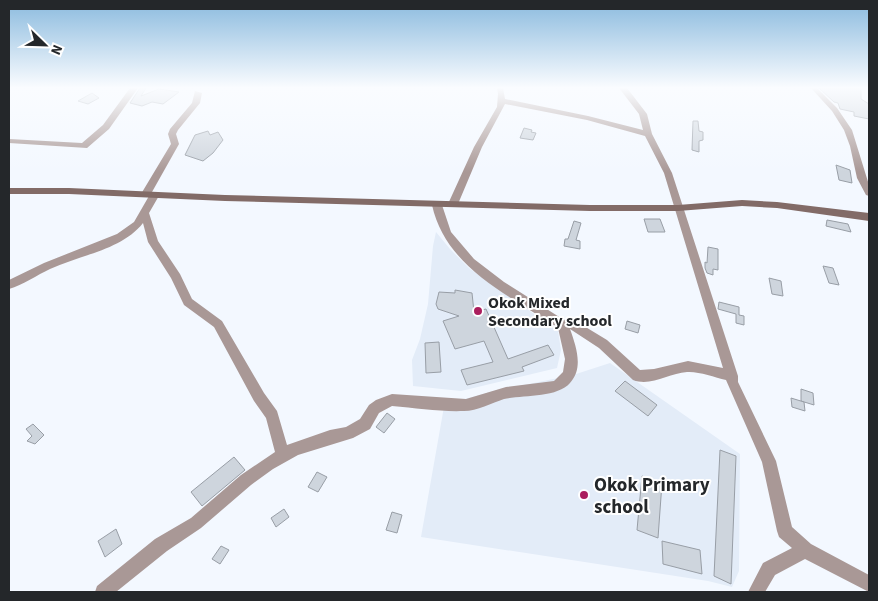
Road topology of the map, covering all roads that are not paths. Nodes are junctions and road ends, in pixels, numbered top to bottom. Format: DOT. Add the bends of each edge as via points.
graph roads {
  1 [pos="113,116"];
  2 [pos="185,116"];
  3 [pos="497,116"];
  4 [pos="578,116"];
  5 [pos="644,116"];
  6 [pos="838,116"];
  7 [pos="648,134"];
  8 [pos="9,141"];
  9 [pos="9,192"];
  10 [pos="869,193"];
  11 [pos="150,194"];
  12 [pos="453,204"];
  13 [pos="437,205"];
  14 [pos="678,208"];
  15 [pos="145,214"];
  16 [pos="869,217"];
  17 [pos="9,285"];
  18 [pos="563,325"];
  19 [pos="732,376"];
  20 [pos="283,455"];
  21 [pos="805,550"];
  22 [pos="869,584"];
  23 [pos="103,592"];
  24 [pos="756,592"];
  1 -- 8 [label="street" via="106,127 84,146"];
  2 -- 11 [label="street" via="174,129 175,144"];
  3 -- 12 [label="street" via="478,147"];
  4 -- 7 [label="street"];
  5 -- 7 [label="street"];
  6 -- 10 [label="street" via="855,144 860,176"];
  7 -- 14 [label="street" via="668,173"];
  9 -- 11 [label="street"];
  11 -- 13 [label="street"];
  11 -- 15 [label="street"];
  12 -- 13 [label="street"];
  12 -- 14 [label="street"];
  13 -- 18 [label="street" via="447,234 467,258 489,278"];
  14 -- 16 [label="street" via="742,203"];
  14 -- 19 [label="street"];
  15 -- 17 [label="street" via="129,230 104,245 59,261"];
  15 -- 20 [label="street" via="152,242 176,277 188,302 218,324 272,416"];
  18 -- 19 [label="street" via="570,323 603,344 637,376 688,366"];
  18 -- 20 [label="street" via="572,352 568,378 563,384 506,393 466,406 392,400 374,409 365,424 348,433"];
  19 -- 21 [label="street" via="769,462 785,531"];
  20 -- 23 [label="street" via="246,480 196,523 161,545"];
  21 -- 22 [label="street"];
  21 -- 24 [label="street" via="770,570"];
}
